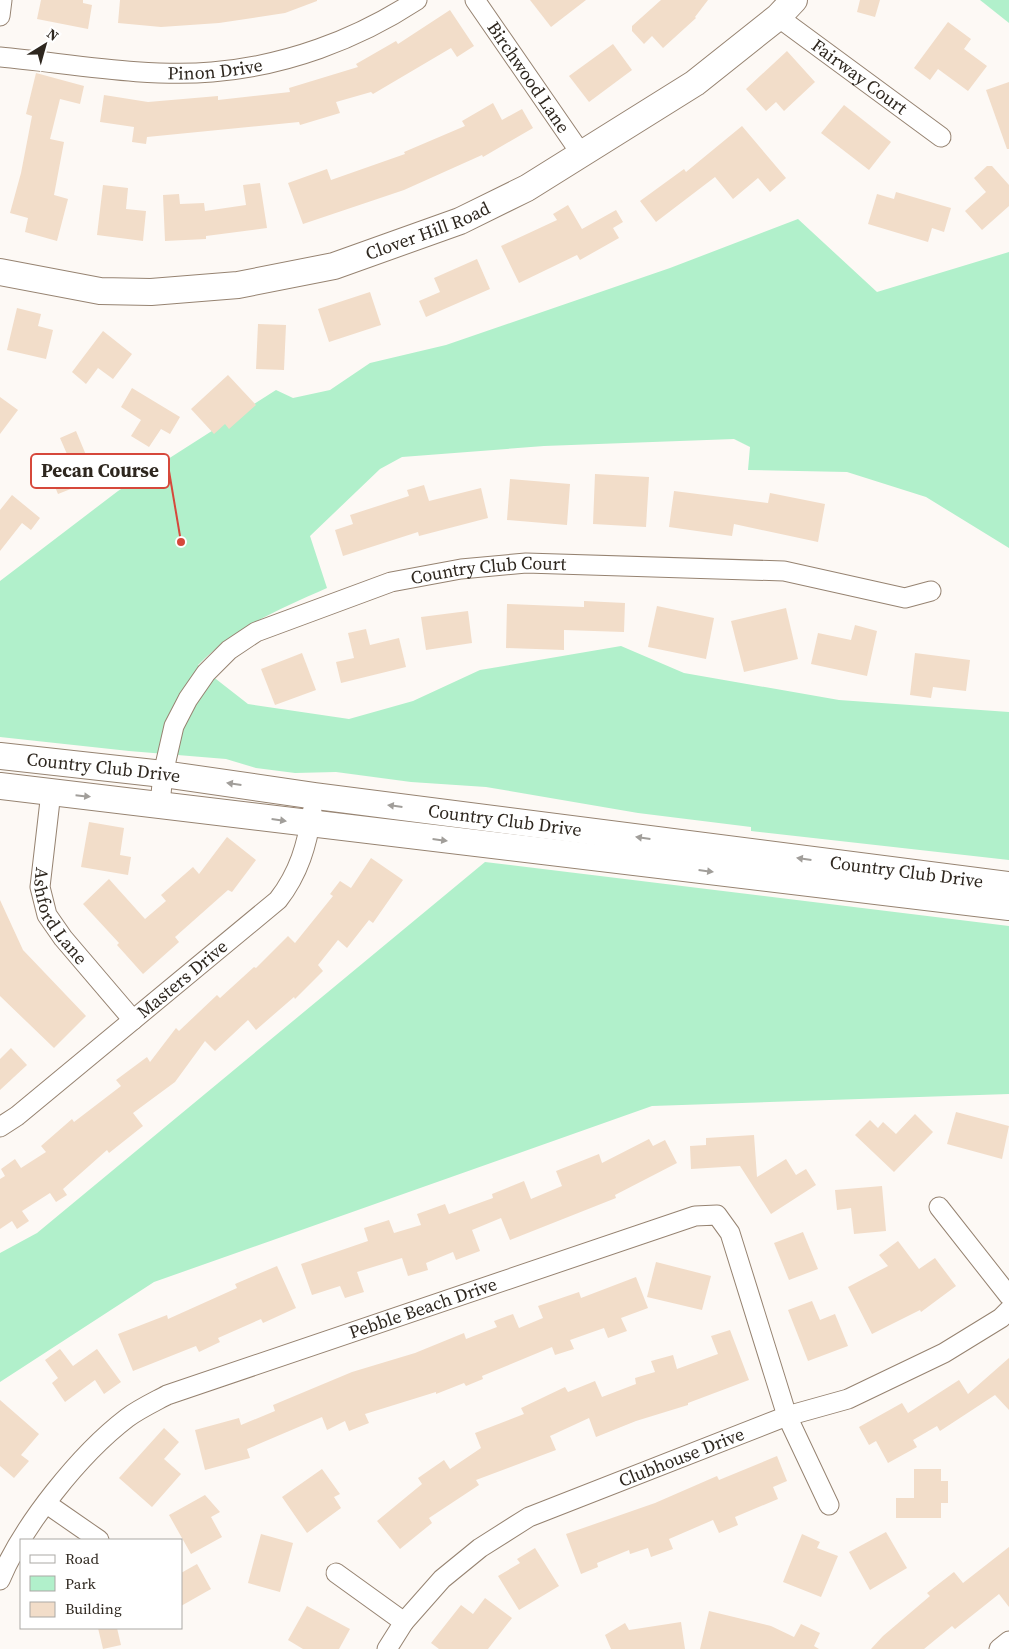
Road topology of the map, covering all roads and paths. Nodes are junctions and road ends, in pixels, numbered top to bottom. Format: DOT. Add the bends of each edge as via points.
graph roads {
  1 [pos="2,0"];
  2 [pos="417,0"];
  3 [pos="475,0"];
  4 [pos="786,8"];
  5 [pos="0,16"];
  6 [pos="0,57"];
  7 [pos="941,137"];
  8 [pos="582,155"];
  9 [pos="0,272"];
  10 [pos="931,591"];
  11 [pos="0,756"];
  12 [pos="162,774"];
  13 [pos="0,786"];
  14 [pos="51,792"];
  15 [pos="314,796"];
  16 [pos="160,804"];
  17 [pos="310,824"];
  18 [pos="1009,885"];
  19 [pos="1009,907"];
  20 [pos="133,1020"];
  21 [pos="0,1127"];
  22 [pos="940,1207"];
  23 [pos="1009,1296"];
  24 [pos="1009,1310"];
  25 [pos="787,1416"];
  26 [pos="47,1504"];
  27 [pos="829,1505"];
  28 [pos="22,1539"];
  29 [pos="98,1539"];
  30 [pos="20,1542"];
  31 [pos="336,1573"];
  32 [pos="0,1580"];
  33 [pos="404,1622"];
  34 [pos="1009,1641"];
  35 [pos="387,1649"];
  36 [pos="999,1649"];
  1 -- 5 [label="street"];
  2 -- 6 [label="street, Pinon Drive" via="384,22 332,44 283,61 211,72 144,71"];
  3 -- 8 [label="street, Birchwood Lane"];
  4 -- 7 [label="street, Fairway Court"];
  4 -- 8 [label="main road, Clover Hill Road" via="695,83"];
  8 -- 9 [label="main road, Clover Hill Road" via="528,188 460,221 334,266 238,285 151,292 100,291"];
  10 -- 12 [label="street, Country Club Court" via="905,598 784,571 526,564 461,569 391,582 256,632 229,650 206,673 188,699 174,726"];
  11 -- 12 [label="main road, Country Club Drive"];
  15 -- 12 [label="main road, Country Club Drive, one-way"];
  12 -- 16 [label="street, Country Club Court"];
  13 -- 14 [label="main road, Country Club Drive"];
  14 -- 16 [label="main road, Country Club Drive, one-way"];
  14 -- 20 [label="street, Ashford Lane" via="40,887 47,915"];
  15 -- 17 [label="street, Masters Drive"];
  18 -- 15 [label="main road, Country Club Drive, one-way"];
  16 -- 17 [label="main road, Country Club Drive, one-way"];
  17 -- 19 [label="main road, Country Club Drive, one-way"];
  17 -- 20 [label="street, Masters Drive" via="301,863 278,900"];
  20 -- 21 [label="street, Masters Drive"];
  22 -- 23 [label="street"];
  24 -- 25 [label="street, Clubhouse Drive" via="944,1353 848,1399"];
  25 -- 26 [label="street, Pebble Beach Drive" via="730,1233 717,1215 695,1216 167,1394 128,1418 93,1448"];
  25 -- 27 [label="street"];
  25 -- 33 [label="street, Clubhouse Drive" via="529,1517 480,1548 442,1579"];
  26 -- 28 [label="street, Pebble Beach Drive"];
  26 -- 29 [label="street"];
  30 -- 32 [label="street, Pebble Beach Drive"];
  31 -- 33 [label="street"];
  33 -- 35 [label="street, Clubhouse Drive"];
  34 -- 36 [label="street"];
}
